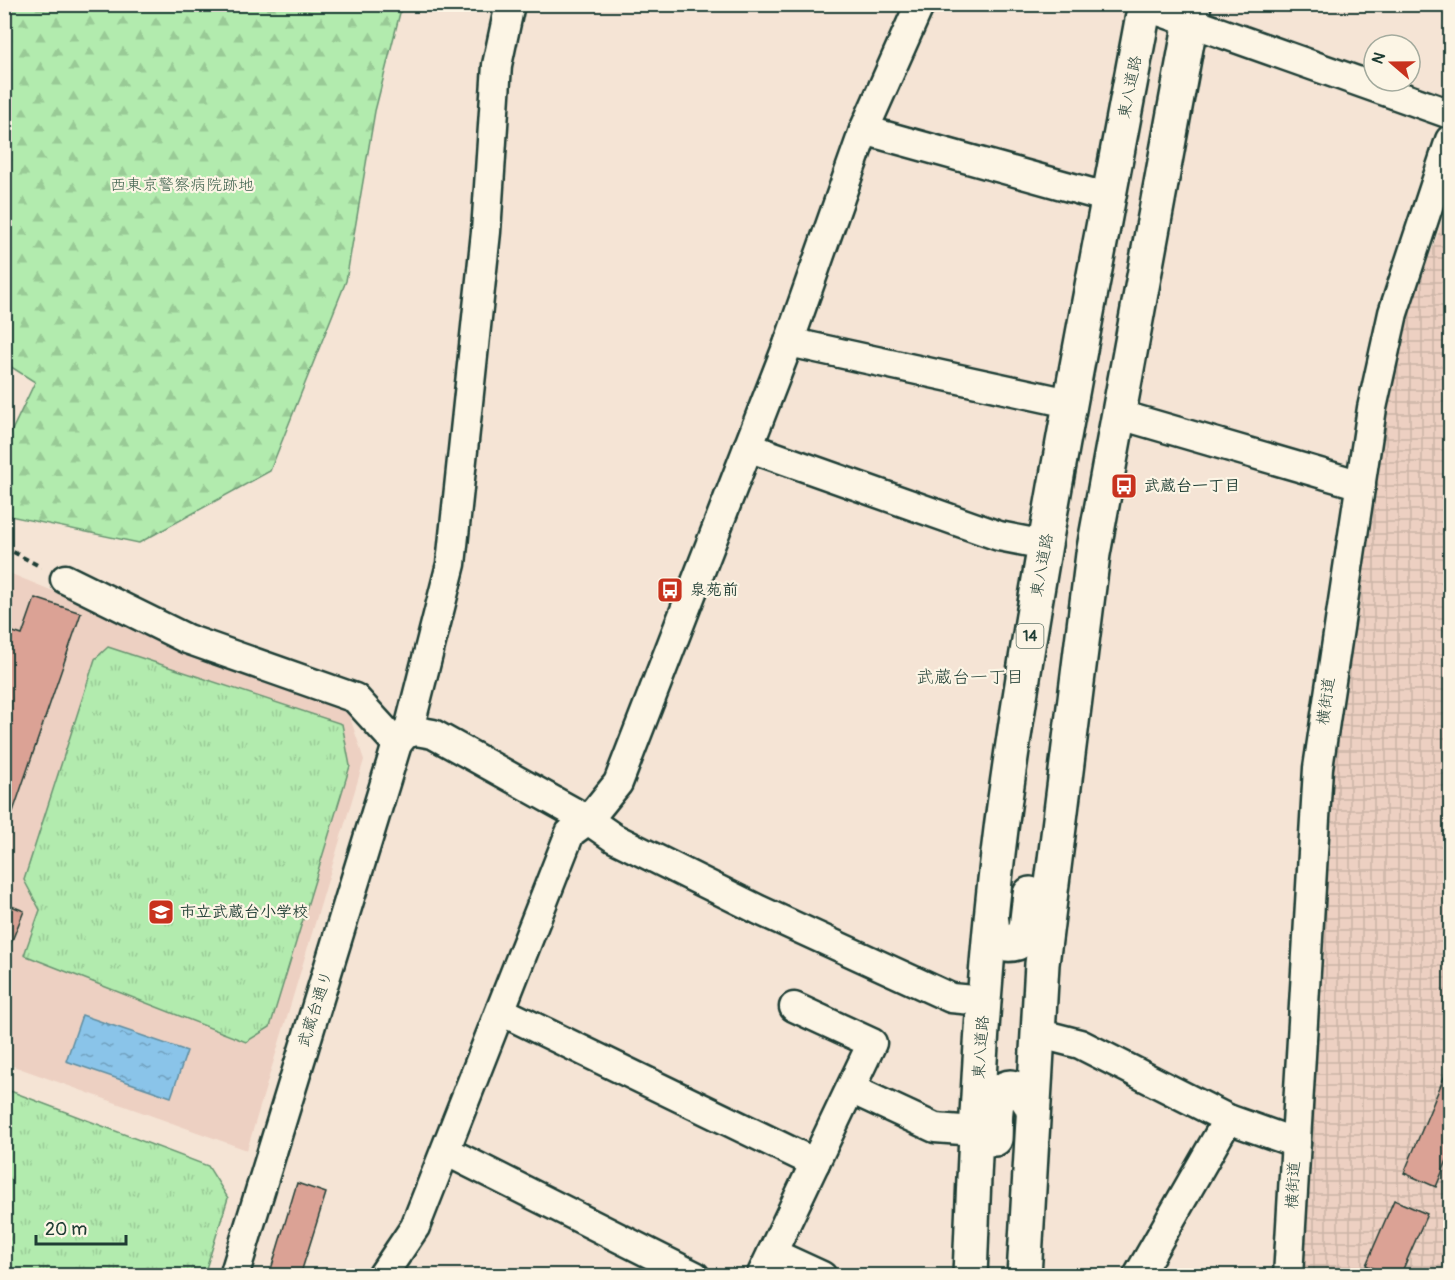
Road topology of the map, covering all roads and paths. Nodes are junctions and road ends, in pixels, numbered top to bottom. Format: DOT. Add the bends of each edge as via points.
graph roads {
  1 [pos="510,4"];
  2 [pos="920,4"];
  3 [pos="1145,5"];
  4 [pos="1192,14"];
  5 [pos="1450,114"];
  6 [pos="864,130"];
  7 [pos="1450,140"];
  8 [pos="1109,198"];
  9 [pos="789,342"];
  10 [pos="1069,403"];
  11 [pos="1116,414"];
  12 [pos="748,447"];
  13 [pos="1361,485"];
  14 [pos="1045,545"];
  15 [pos="4,548"];
  16 [pos="65,579"];
  17 [pos="1081,652"];
  18 [pos="403,738"];
  19 [pos="588,820"];
  20 [pos="992,922"];
  21 [pos="984,1001"];
  22 [pos="794,1007"];
  23 [pos="501,1011"];
  24 [pos="1037,1033"];
  25 [pos="851,1089"];
  26 [pos="1033,1111"];
  27 [pos="1228,1119"];
  28 [pos="975,1131"];
  29 [pos="1296,1143"];
  30 [pos="446,1151"];
  31 [pos="814,1163"];
  32 [pos="766,1264"];
  33 [pos="234,1275"];
  34 [pos="382,1275"];
  35 [pos="695,1275"];
  36 [pos="822,1275"];
  37 [pos="970,1275"];
  38 [pos="985,1275"];
  39 [pos="1024,1275"];
  40 [pos="1138,1275"];
  41 [pos="1288,1275"];
  1 -- 18 [label="street, 武蔵台通り" via="497,65 485,244 451,564"];
  2 -- 6 [label="street"];
  3 -- 4 [label="street"];
  3 -- 8 [label="main road, 東八道路 / 14"];
  4 -- 5 [label="street"];
  4 -- 11 [label="main road"];
  6 -- 8 [label="street"];
  6 -- 9 [label="street"];
  7 -- 13 [label="street, 横街道" via="1393,313 1372,408"];
  8 -- 10 [label="main road, 東八道路 / 14"];
  9 -- 10 [label="street"];
  9 -- 12 [label="street"];
  10 -- 14 [label="main road, 東八道路 / 14"];
  11 -- 13 [label="street"];
  11 -- 17 [label="main road"];
  12 -- 14 [label="street" via="999,536"];
  12 -- 19 [label="street" via="618,783"];
  13 -- 29 [label="street, 横街道" via="1318,768"];
  14 -- 20 [label="main road, 東八道路 / 14" via="1005,802"];
  15 -- 16 [label="path"];
  16 -- 18 [label="street" via="187,639 355,698"];
  17 -- 20 [label="main road" via="1042,800 1022,940 1010,945 1000,942"];
  17 -- 24 [label="main road"];
  18 -- 19 [label="street" via="425,732 433,734"];
  18 -- 33 [label="street, 武蔵台通り"];
  19 -- 21 [label="street" via="614,838 870,962 951,998"];
  19 -- 23 [label="street" via="570,833"];
  20 -- 21 [label="main road, 東八道路 / 14"];
  21 -- 28 [label="main road, 東八道路 / 14"];
  22 -- 25 [label="street" via="872,1043"];
  23 -- 30 [label="street"];
  23 -- 31 [label="street"];
  24 -- 26 [label="main road"];
  24 -- 27 [label="street" via="1080,1044"];
  25 -- 28 [label="street" via="935,1128"];
  25 -- 31 [label="street"];
  26 -- 38 [label="main road" via="1020,1089 1006,1090 997,1102"];
  26 -- 39 [label="main road"];
  27 -- 29 [label="street"];
  27 -- 40 [label="street"];
  28 -- 37 [label="main road, 東八道路 / 14"];
  29 -- 41 [label="street, 横街道"];
  30 -- 34 [label="street" via="415,1227"];
  30 -- 35 [label="street"];
  31 -- 32 [label="street"];
  32 -- 36 [label="street"];
}
